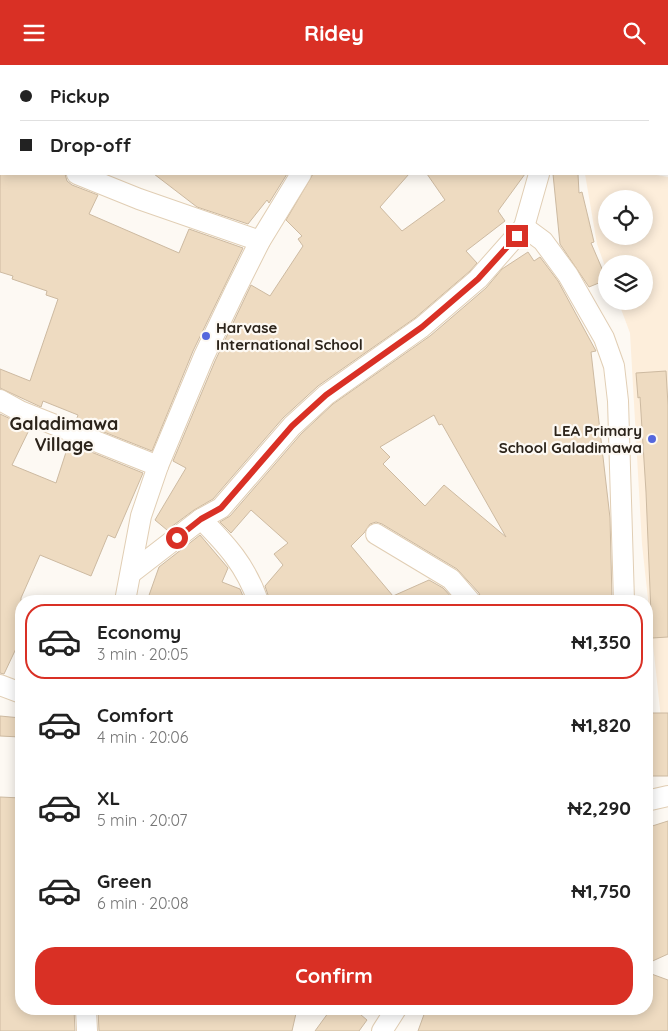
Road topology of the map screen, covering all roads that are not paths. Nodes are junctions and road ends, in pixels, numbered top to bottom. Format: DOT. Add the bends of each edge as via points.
graph roads {
  1 [pos="79,175"];
  2 [pos="300,175"];
  3 [pos="539,175"];
  4 [pos="524,227"];
  5 [pos="260,241"];
  6 [pos="0,400"];
  7 [pos="158,466"];
  8 [pos="201,519"];
  9 [pos="376,535"];
  10 [pos="131,573"];
  11 [pos="126,595"];
  12 [pos="256,595"];
  13 [pos="465,595"];
  14 [pos="624,595"];
  15 [pos="0,685"];
  16 [pos="15,691"];
  17 [pos="668,796"];
  18 [pos="653,799"];
  19 [pos="86,1015"];
  20 [pos="392,1015"];
  21 [pos="87,1031"];
  22 [pos="382,1031"];
  1 -- 5 [label="street"];
  2 -- 5 [label="street"];
  3 -- 4 [label="street"];
  4 -- 8 [label="street" via="478,279 422,327 319,401 292,426 221,508"];
  4 -- 14 [label="street" via="543,241 568,275 604,338 614,366"];
  5 -- 7 [label="street" via="204,356"];
  6 -- 7 [label="street"];
  7 -- 10 [label="street" via="141,516"];
  8 -- 10 [label="street"];
  8 -- 12 [label="street" via="233,552"];
  9 -- 13 [label="street" via="451,579"];
  10 -- 11 [label="street"];
  15 -- 16 [label="street"];
  17 -- 18 [label="street"];
  19 -- 21 [label="street"];
  20 -- 22 [label="street"];
}
